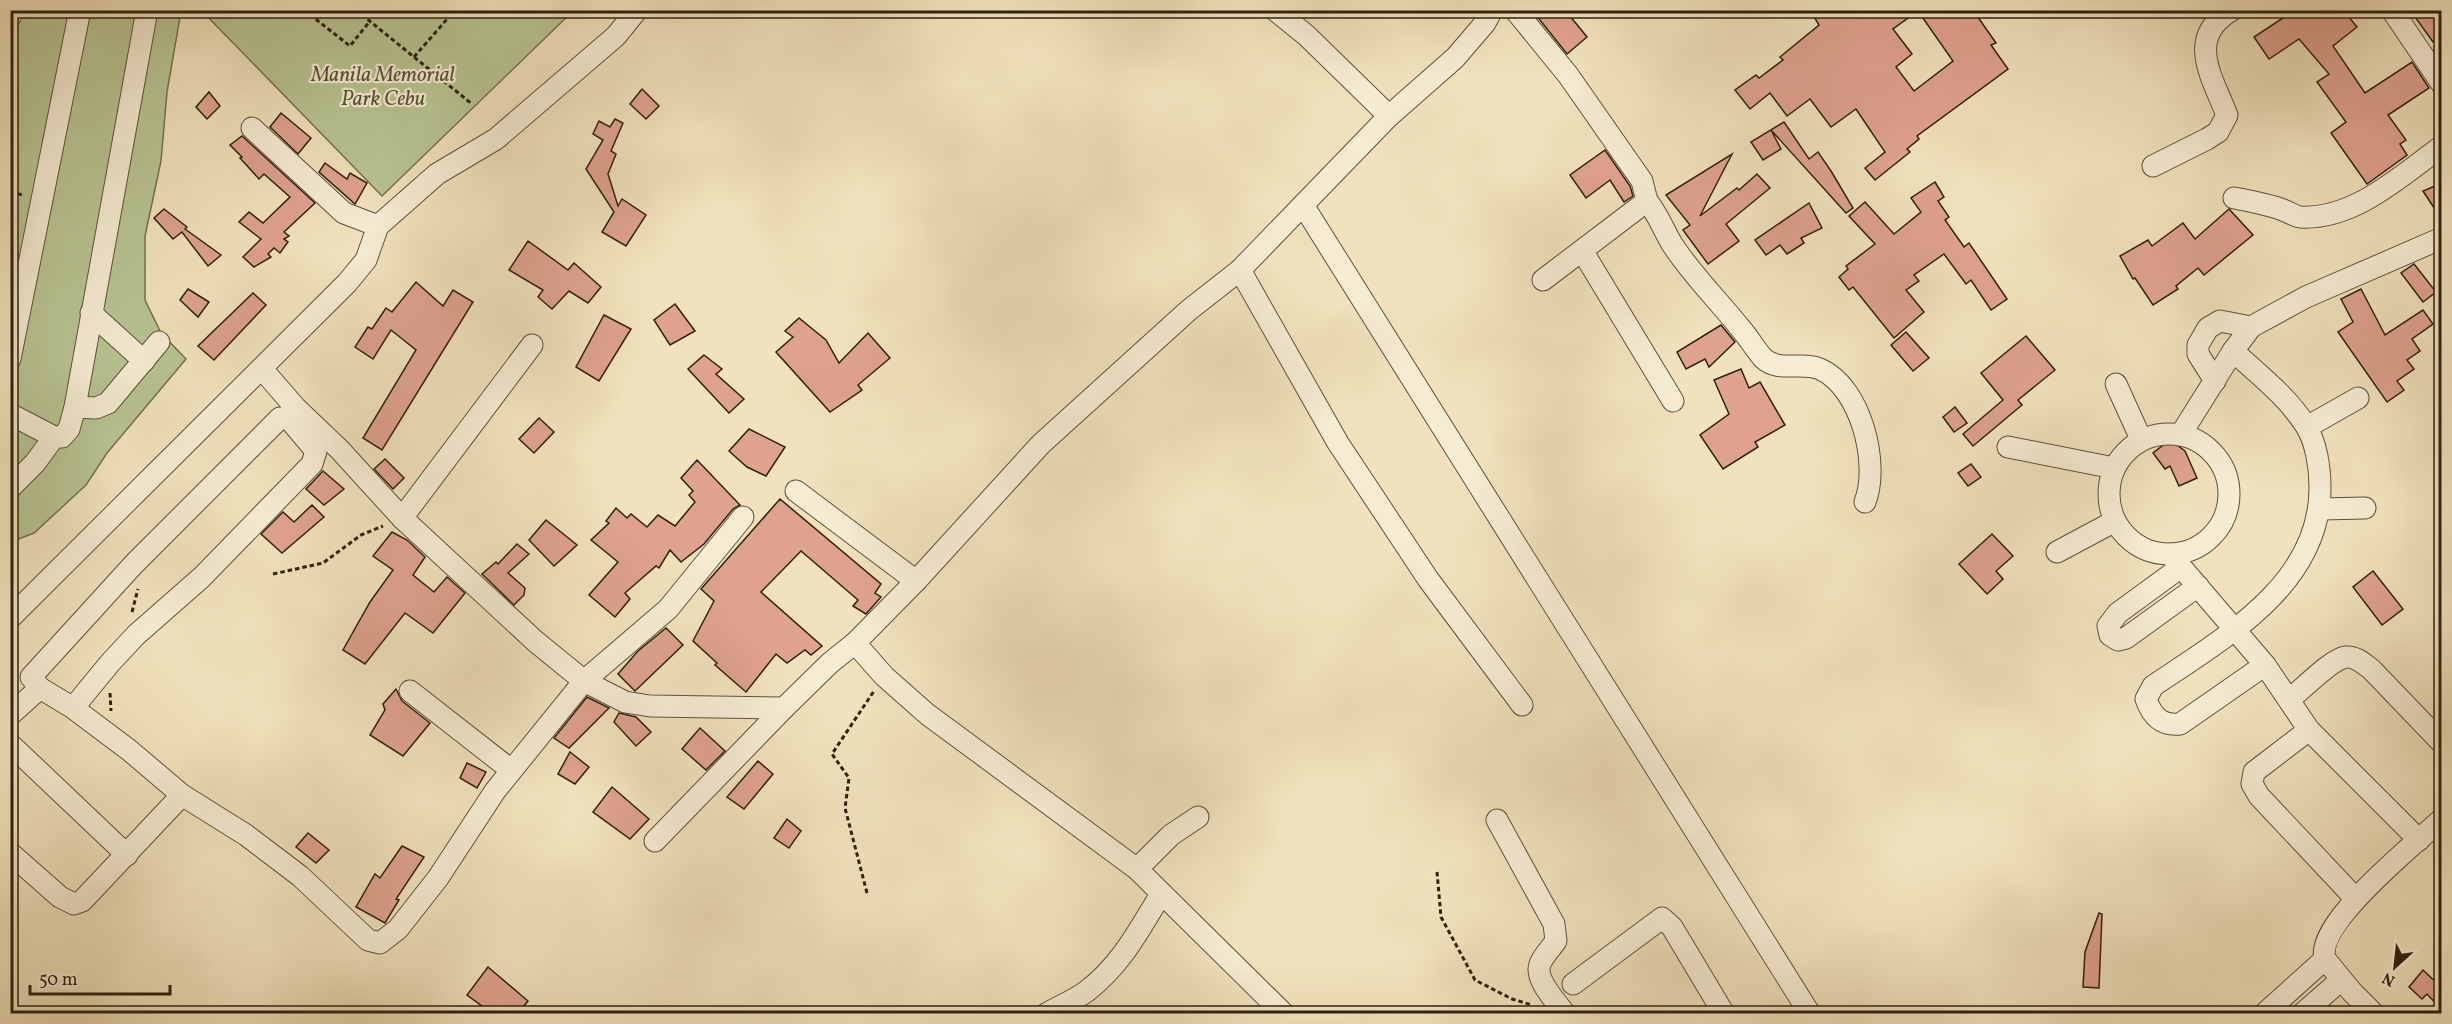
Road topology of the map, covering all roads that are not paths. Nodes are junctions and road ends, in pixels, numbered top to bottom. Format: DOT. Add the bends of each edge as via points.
graph roads {
  1 [pos="12,10"];
  2 [pos="80,10"];
  3 [pos="147,10"];
  4 [pos="637,10"];
  5 [pos="1275,10"];
  6 [pos="1492,10"];
  7 [pos="1515,10"];
  8 [pos="2232,10"];
  9 [pos="2392,10"];
  10 [pos="10,17"];
  11 [pos="2442,84"];
  12 [pos="1389,116"];
  13 [pos="252,128"];
  14 [pos="2442,146"];
  15 [pos="2153,166"];
  16 [pos="2234,198"];
  17 [pos="1647,201"];
  18 [pos="1303,205"];
  19 [pos="378,226"];
  20 [pos="2442,238"];
  21 [pos="1583,252"];
  22 [pos="1240,270"];
  23 [pos="1543,280"];
  24 [pos="91,313"];
  25 [pos="2252,327"];
  26 [pos="159,342"];
  27 [pos="532,345"];
  28 [pos="2233,351"];
  29 [pos="10,359"];
  30 [pos="144,362"];
  31 [pos="262,369"];
  32 [pos="2215,381"];
  33 [pos="2116,384"];
  34 [pos="2358,398"];
  35 [pos="1673,401"];
  36 [pos="75,407"];
  37 [pos="10,414"];
  38 [pos="2307,427"];
  39 [pos="2181,434"];
  40 [pos="54,436"];
  41 [pos="2142,439"];
  42 [pos="2008,447"];
  43 [pos="2114,468"];
  44 [pos="10,488"];
  45 [pos="796,491"];
  46 [pos="1865,502"];
  47 [pos="2365,508"];
  48 [pos="2320,509"];
  49 [pos="742,517"];
  50 [pos="402,518"];
  51 [pos="2115,521"];
  52 [pos="2057,552"];
  53 [pos="2176,560"];
  54 [pos="916,581"];
  55 [pos="2198,586"];
  56 [pos="10,618"];
  57 [pos="2236,630"];
  58 [pos="855,644"];
  59 [pos="2265,665"];
  60 [pos="584,681"];
  61 [pos="40,688"];
  62 [pos="410,691"];
  63 [pos="2290,699"];
  64 [pos="1522,705"];
  65 [pos="73,708"];
  66 [pos="784,708"];
  67 [pos="10,715"];
  68 [pos="2309,730"];
  69 [pos="2442,743"];
  70 [pos="10,744"];
  71 [pos="511,770"];
  72 [pos="182,795"];
  73 [pos="1198,817"];
  74 [pos="2442,819"];
  75 [pos="1497,820"];
  76 [pos="2419,840"];
  77 [pos="655,841"];
  78 [pos="10,854"];
  79 [pos="127,855"];
  80 [pos="1137,869"];
  81 [pos="1161,894"];
  82 [pos="2355,898"];
  83 [pos="2325,959"];
  84 [pos="2342,980"];
  85 [pos="1573,984"];
  86 [pos="1046,1014"];
  87 [pos="1284,1014"];
  88 [pos="1566,1014"];
  89 [pos="1724,1014"];
  90 [pos="1810,1014"];
  91 [pos="2264,1014"];
  92 [pos="2302,1014"];
  93 [pos="2374,1014"];
  1 -- 10 [label="street"];
  2 -- 29 [label="street"];
  3 -- 24 [label="street"];
  4 -- 19 [label="street" via="615,36 496,139 437,174"];
  5 -- 12 [label="street"];
  6 -- 12 [label="street" via="1455,58"];
  7 -- 17 [label="street" via="1568,75 1642,181"];
  8 -- 15 [label="street" via="2218,19 2204,54 2227,115 2218,132"];
  9 -- 11 [label="street"];
  12 -- 18 [label="street"];
  13 -- 19 [label="street" via="344,213"];
  14 -- 16 [label="street" via="2354,205 2319,216 2297,217"];
  17 -- 21 [label="street"];
  17 -- 46 [label="street" via="1696,279 1765,360 1780,366 1820,369 1845,392 1870,447 1872,470"];
  18 -- 22 [label="street"];
  18 -- 90 [label="street"];
  19 -- 31 [label="street" via="366,260"];
  20 -- 25 [label="street" via="2306,297"];
  21 -- 23 [label="street"];
  21 -- 35 [label="street"];
  22 -- 54 [label="street" via="1189,310 1041,444"];
  22 -- 64 [label="street" via="1338,443 1428,579"];
  24 -- 30 [label="street"];
  24 -- 36 [label="street"];
  25 -- 28 [label="street"];
  25 -- 32 [label="street" via="2220,321 2208,328 2198,345 2198,354"];
  26 -- 30 [label="street"];
  27 -- 50 [label="street"];
  28 -- 32 [label="street"];
  28 -- 38 [label="street" via="2282,396"];
  30 -- 36 [label="street" via="108,403 96,408"];
  31 -- 50 [label="street"];
  31 -- 56 [label="street"];
  32 -- 39 [label="street"];
  33 -- 41 [label="street"];
  34 -- 38 [label="street"];
  36 -- 40 [label="street" via="69,429 62,437"];
  37 -- 40 [label="street"];
  38 -- 48 [label="street" via="2320,467"];
  39 -- 41 [label="street"];
  39 -- 53 [label="street" via="2206,446 2223,466 2228,479 2229,506 2218,531"];
  40 -- 44 [label="street"];
  41 -- 43 [label="street"];
  42 -- 43 [label="street"];
  43 -- 51 [label="street" via="2108,495"];
  45 -- 54 [label="street"];
  47 -- 48 [label="street"];
  48 -- 57 [label="street" via="2303,557 2284,584"];
  49 -- 60 [label="street" via="668,609"];
  50 -- 60 [label="street"];
  51 -- 52 [label="street"];
  51 -- 53 [label="street" via="2138,545"];
  53 -- 55 [label="street"];
  53 -- 55 [label="street" via="2118,613 2108,626 2110,635 2118,640 2126,638"];
  54 -- 58 [label="street"];
  55 -- 57 [label="street"];
  57 -- 59 [label="street"];
  57 -- 59 [label="street" via="2153,686 2146,699 2159,721 2180,724"];
  58 -- 66 [label="street"];
  58 -- 80 [label="street" via="927,714"];
  59 -- 63 [label="street"];
  60 -- 66 [label="street" via="625,702 650,706"];
  60 -- 71 [label="street"];
  61 -- 65 [label="street"];
  61 -- 65 [label="street" via="31,677 134,564 280,418 289,419 316,452 312,464 202,577 110,663"];
  61 -- 67 [label="street"];
  62 -- 71 [label="street"];
  63 -- 68 [label="street"];
  63 -- 69 [label="street" via="2335,662 2347,657 2359,660"];
  65 -- 72 [label="street"];
  66 -- 77 [label="street"];
  68 -- 76 [label="street"];
  68 -- 82 [label="street" via="2254,772 2252,784"];
  70 -- 79 [label="street"];
  71 -- 72 [label="street" via="438,878 398,929 380,943 368,940 300,876 246,835"];
  72 -- 79 [label="street"];
  73 -- 80 [label="street" via="1172,835"];
  74 -- 76 [label="street"];
  75 -- 88 [label="street" via="1554,924 1556,941 1539,972"];
  76 -- 82 [label="street"];
  78 -- 79 [label="street" via="60,897 74,904 91,895"];
  80 -- 81 [label="street"];
  81 -- 86 [label="street" via="1114,967 1086,992"];
  81 -- 87 [label="street"];
  82 -- 83 [label="street" via="2328,934"];
  83 -- 84 [label="street"];
  83 -- 91 [label="street"];
  84 -- 92 [label="street"];
  84 -- 93 [label="street"];
  85 -- 89 [label="street" via="1662,918 1672,927"];
}
